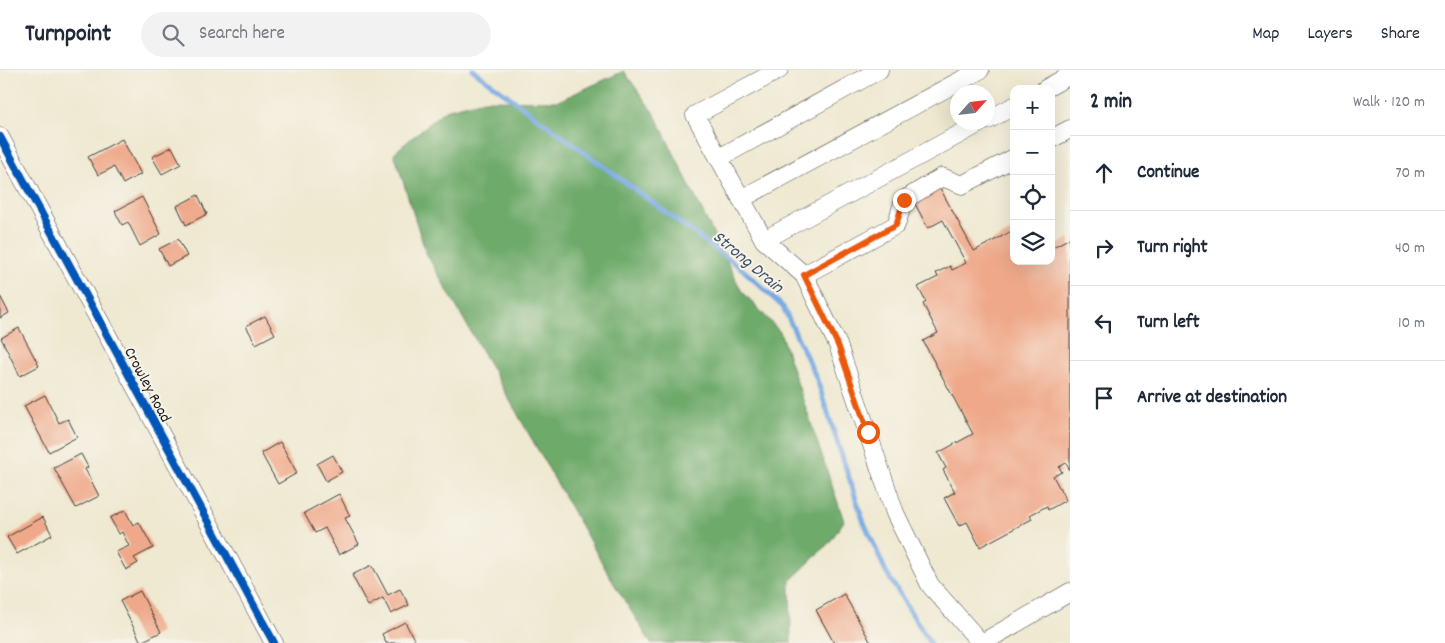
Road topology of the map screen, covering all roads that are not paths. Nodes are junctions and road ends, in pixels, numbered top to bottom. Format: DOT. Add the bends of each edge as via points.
graph roads {
  1 [pos="779,70"];
  2 [pos="879,70"];
  3 [pos="980,70"];
  4 [pos="1070,75"];
  5 [pos="1052,85"];
  6 [pos="1010,108"];
  7 [pos="995,116"];
  8 [pos="1070,129"];
  9 [pos="967,130"];
  10 [pos="1055,136"];
  11 [pos="0,137"];
  12 [pos="719,158"];
  13 [pos="1010,160"];
  14 [pos="742,199"];
  15 [pos="764,240"];
  16 [pos="804,275"];
  17 [pos="1070,592"];
  18 [pos="274,643"];
  19 [pos="982,643"];
  1 -- 12 [label="street" via="695,115"];
  2 -- 12 [label="street"];
  3 -- 14 [label="street"];
  4 -- 5 [label="street"];
  6 -- 7 [label="street"];
  8 -- 10 [label="street"];
  9 -- 15 [label="street"];
  11 -- 18 [label="street, Crowley Road"];
  12 -- 14 [label="street"];
  13 -- 16 [label="street" via="962,185 942,177 904,200 896,225"];
  14 -- 15 [label="street"];
  15 -- 16 [label="street"];
  16 -- 19 [label="street" via="838,345 895,513 930,585"];
  17 -- 19 [label="street"];
}
